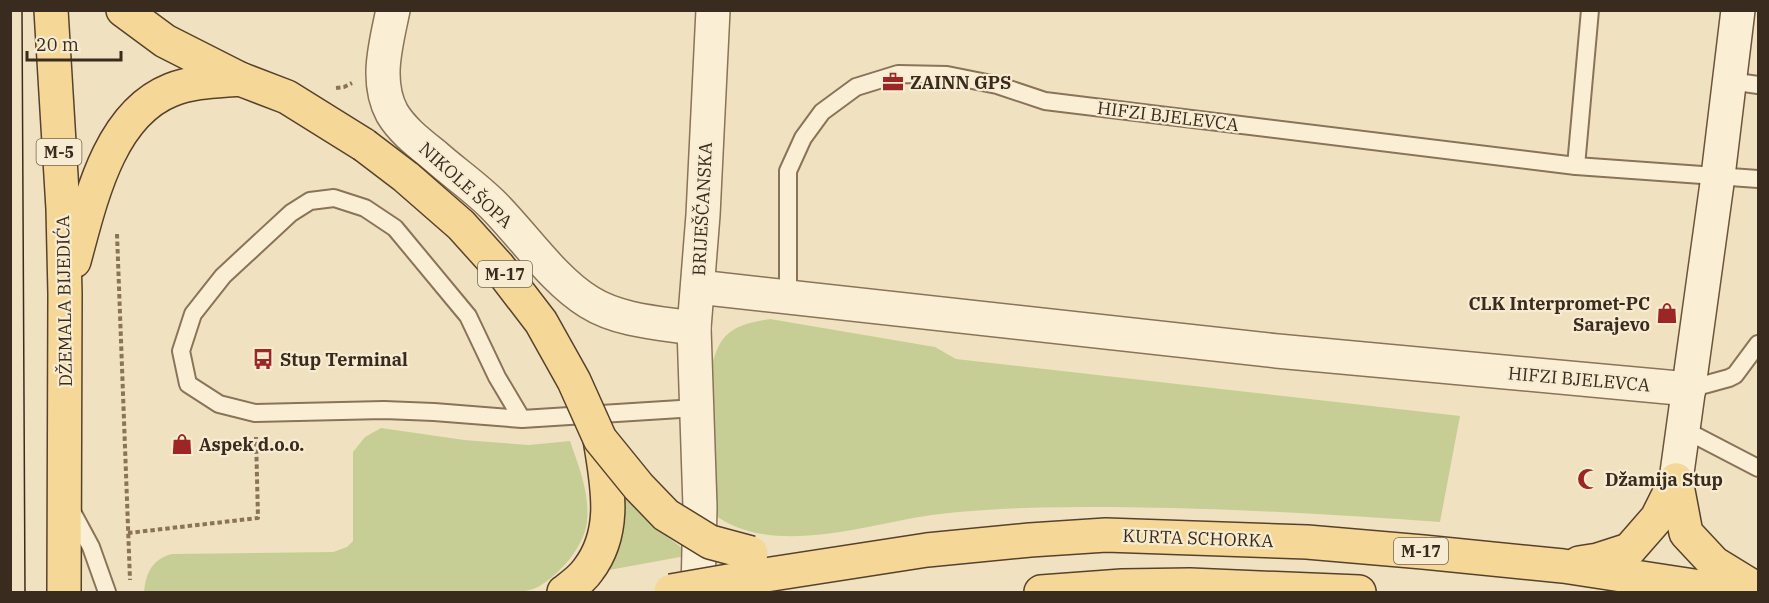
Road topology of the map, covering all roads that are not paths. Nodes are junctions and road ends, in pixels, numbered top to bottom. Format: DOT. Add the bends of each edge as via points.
graph roads {
  1 [pos="51,10"];
  2 [pos="123,10"];
  3 [pos="393,10"];
  4 [pos="713,10"];
  5 [pos="1590,10"];
  6 [pos="1738,10"];
  7 [pos="240,79"];
  8 [pos="1744,83"];
  9 [pos="1576,166"];
  10 [pos="1718,176"];
  11 [pos="1758,179"];
  12 [pos="698,287"];
  13 [pos="65,294"];
  14 [pos="788,296"];
  15 [pos="694,328"];
  16 [pos="1758,344"];
  17 [pos="1689,389"];
  18 [pos="696,408"];
  19 [pos="522,419"];
  20 [pos="1683,429"];
  21 [pos="600,439"];
  22 [pos="1758,468"];
  23 [pos="1676,480"];
  24 [pos="65,499"];
  25 [pos="748,566"];
  26 [pos="1563,566"];
  27 [pos="1758,590"];
  28 [pos="64,592"];
  29 [pos="107,592"];
  30 [pos="564,592"];
  31 [pos="678,592"];
  32 [pos="1041,592"];
  33 [pos="1359,592"];
  34 [pos="1733,592"];
  1 -- 13 [label="main road, DŽEMALA BIJEDIĆA / M-5"];
  2 -- 7 [label="main road, M-17" via="165,41"];
  3 -- 15 [label="street, NIKOLE ŠOPA" via="382,64 384,88 392,112 404,129 492,204 566,285 589,303 612,313"];
  4 -- 12 [label="street, BRIJEŠČANSKA"];
  5 -- 9 [label="lane"];
  6 -- 8 [label="street"];
  7 -- 13 [label="main road" via="197,82 170,90 145,105 124,129 106,159"];
  7 -- 21 [label="main road, M-17, bridge" via="287,97 364,145 461,225 541,322"];
  8 -- 10 [label="street"];
  9 -- 10 [label="lane, HIFZI BJELEVCA"];
  9 -- 14 [label="lane, HIFZI BJELEVCA" via="1045,101 997,85 947,75 898,74 856,87 822,112 803,138 788,171"];
  10 -- 11 [label="lane, HIFZI BJELEVCA"];
  10 -- 17 [label="street"];
  12 -- 14 [label="street, HIFZI BJELEVCA"];
  12 -- 15 [label="street, BRIJEŠČANSKA"];
  13 -- 24 [label="main road, DŽEMALA BIJEDIĆA / M-5"];
  14 -- 17 [label="street, HIFZI BJELEVCA" via="1277,351"];
  15 -- 18 [label="street, BRIJEŠČANSKA"];
  16 -- 17 [label="lane" via="1735,375"];
  17 -- 20 [label="street"];
  18 -- 19 [label="lane"];
  18 -- 31 [label="street" via="700,507"];
  19 -- 19 [label="lane" via="468,316 395,228 365,208 334,198 310,201 291,213 223,276 193,314 181,351 188,384 219,404 255,413 434,411"];
  20 -- 22 [label="lane"];
  20 -- 23 [label="street"];
  21 -- 25 [label="main road, M-17, bridge" via="666,515"];
  21 -- 30 [label="main road" via="609,493 608,525 601,549 587,572"];
  23 -- 26 [label="main road" via="1657,518 1629,550"];
  23 -- 27 [label="main road" via="1686,533 1714,563"];
  24 -- 28 [label="main road, DŽEMALA BIJEDIĆA / M-5"];
  24 -- 29 [label="lane" via="91,547"];
  25 -- 26 [label="main road, KURTA SCHORKA / M-17" via="820,565 927,550 1106,535 1307,542"];
  25 -- 31 [label="main road, KURTA SCHORKA, bridge"];
  26 -- 34 [label="main road, KURTA SCHORKA / M-17"];
  32 -- 33 [label="main road" via="1190,585"];
}
